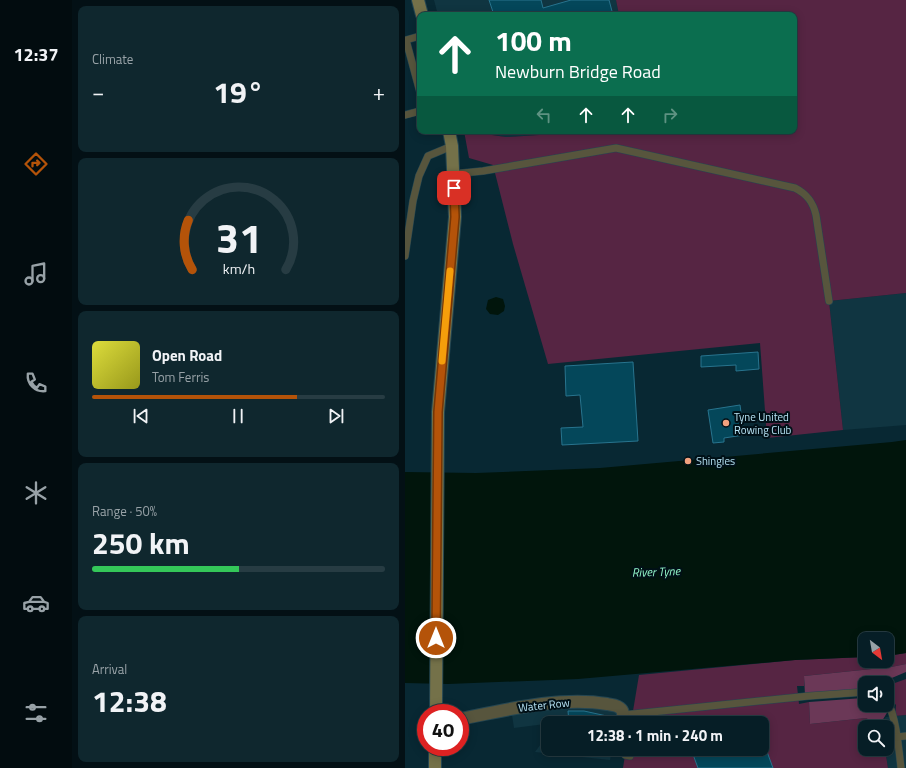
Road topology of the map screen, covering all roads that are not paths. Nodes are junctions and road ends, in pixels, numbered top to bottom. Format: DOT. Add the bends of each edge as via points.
graph roads {
  1 [pos="418,0"];
  2 [pos="421,12"];
  3 [pos="417,37"];
  4 [pos="417,80"];
  5 [pos="417,112"];
  6 [pos="405,115"];
  7 [pos="450,134"];
  8 [pos="452,146"];
  9 [pos="453,174"];
  10 [pos="405,256"];
  11 [pos="829,301"];
  12 [pos="858,692"];
  13 [pos="436,704"];
  14 [pos="891,712"];
  15 [pos="622,716"];
  16 [pos="647,716"];
  17 [pos="469,717"];
  18 [pos="906,736"];
  19 [pos="896,737"];
  20 [pos="435,756"];
  21 [pos="435,768"];
  22 [pos="901,768"];
  1 -- 2 [label="street"];
  3 -- 4 [label="lane" via="407,40"];
  5 -- 6 [label="lane"];
  7 -- 8 [label="street"];
  8 -- 9 [label="street"];
  8 -- 10 [label="lane" via="428,156 419,176"];
  9 -- 11 [label="lane" via="617,148 795,188 803,192 813,205"];
  9 -- 13 [label="street" via="455,217 439,397"];
  12 -- 16 [label="lane"];
  14 -- 19 [label="lane"];
  15 -- 17 [label="street, Water Row" via="621,709 615,706 581,702 514,708"];
  18 -- 19 [label="lane"];
  19 -- 22 [label="lane"];
  20 -- 21 [label="street"];
}
